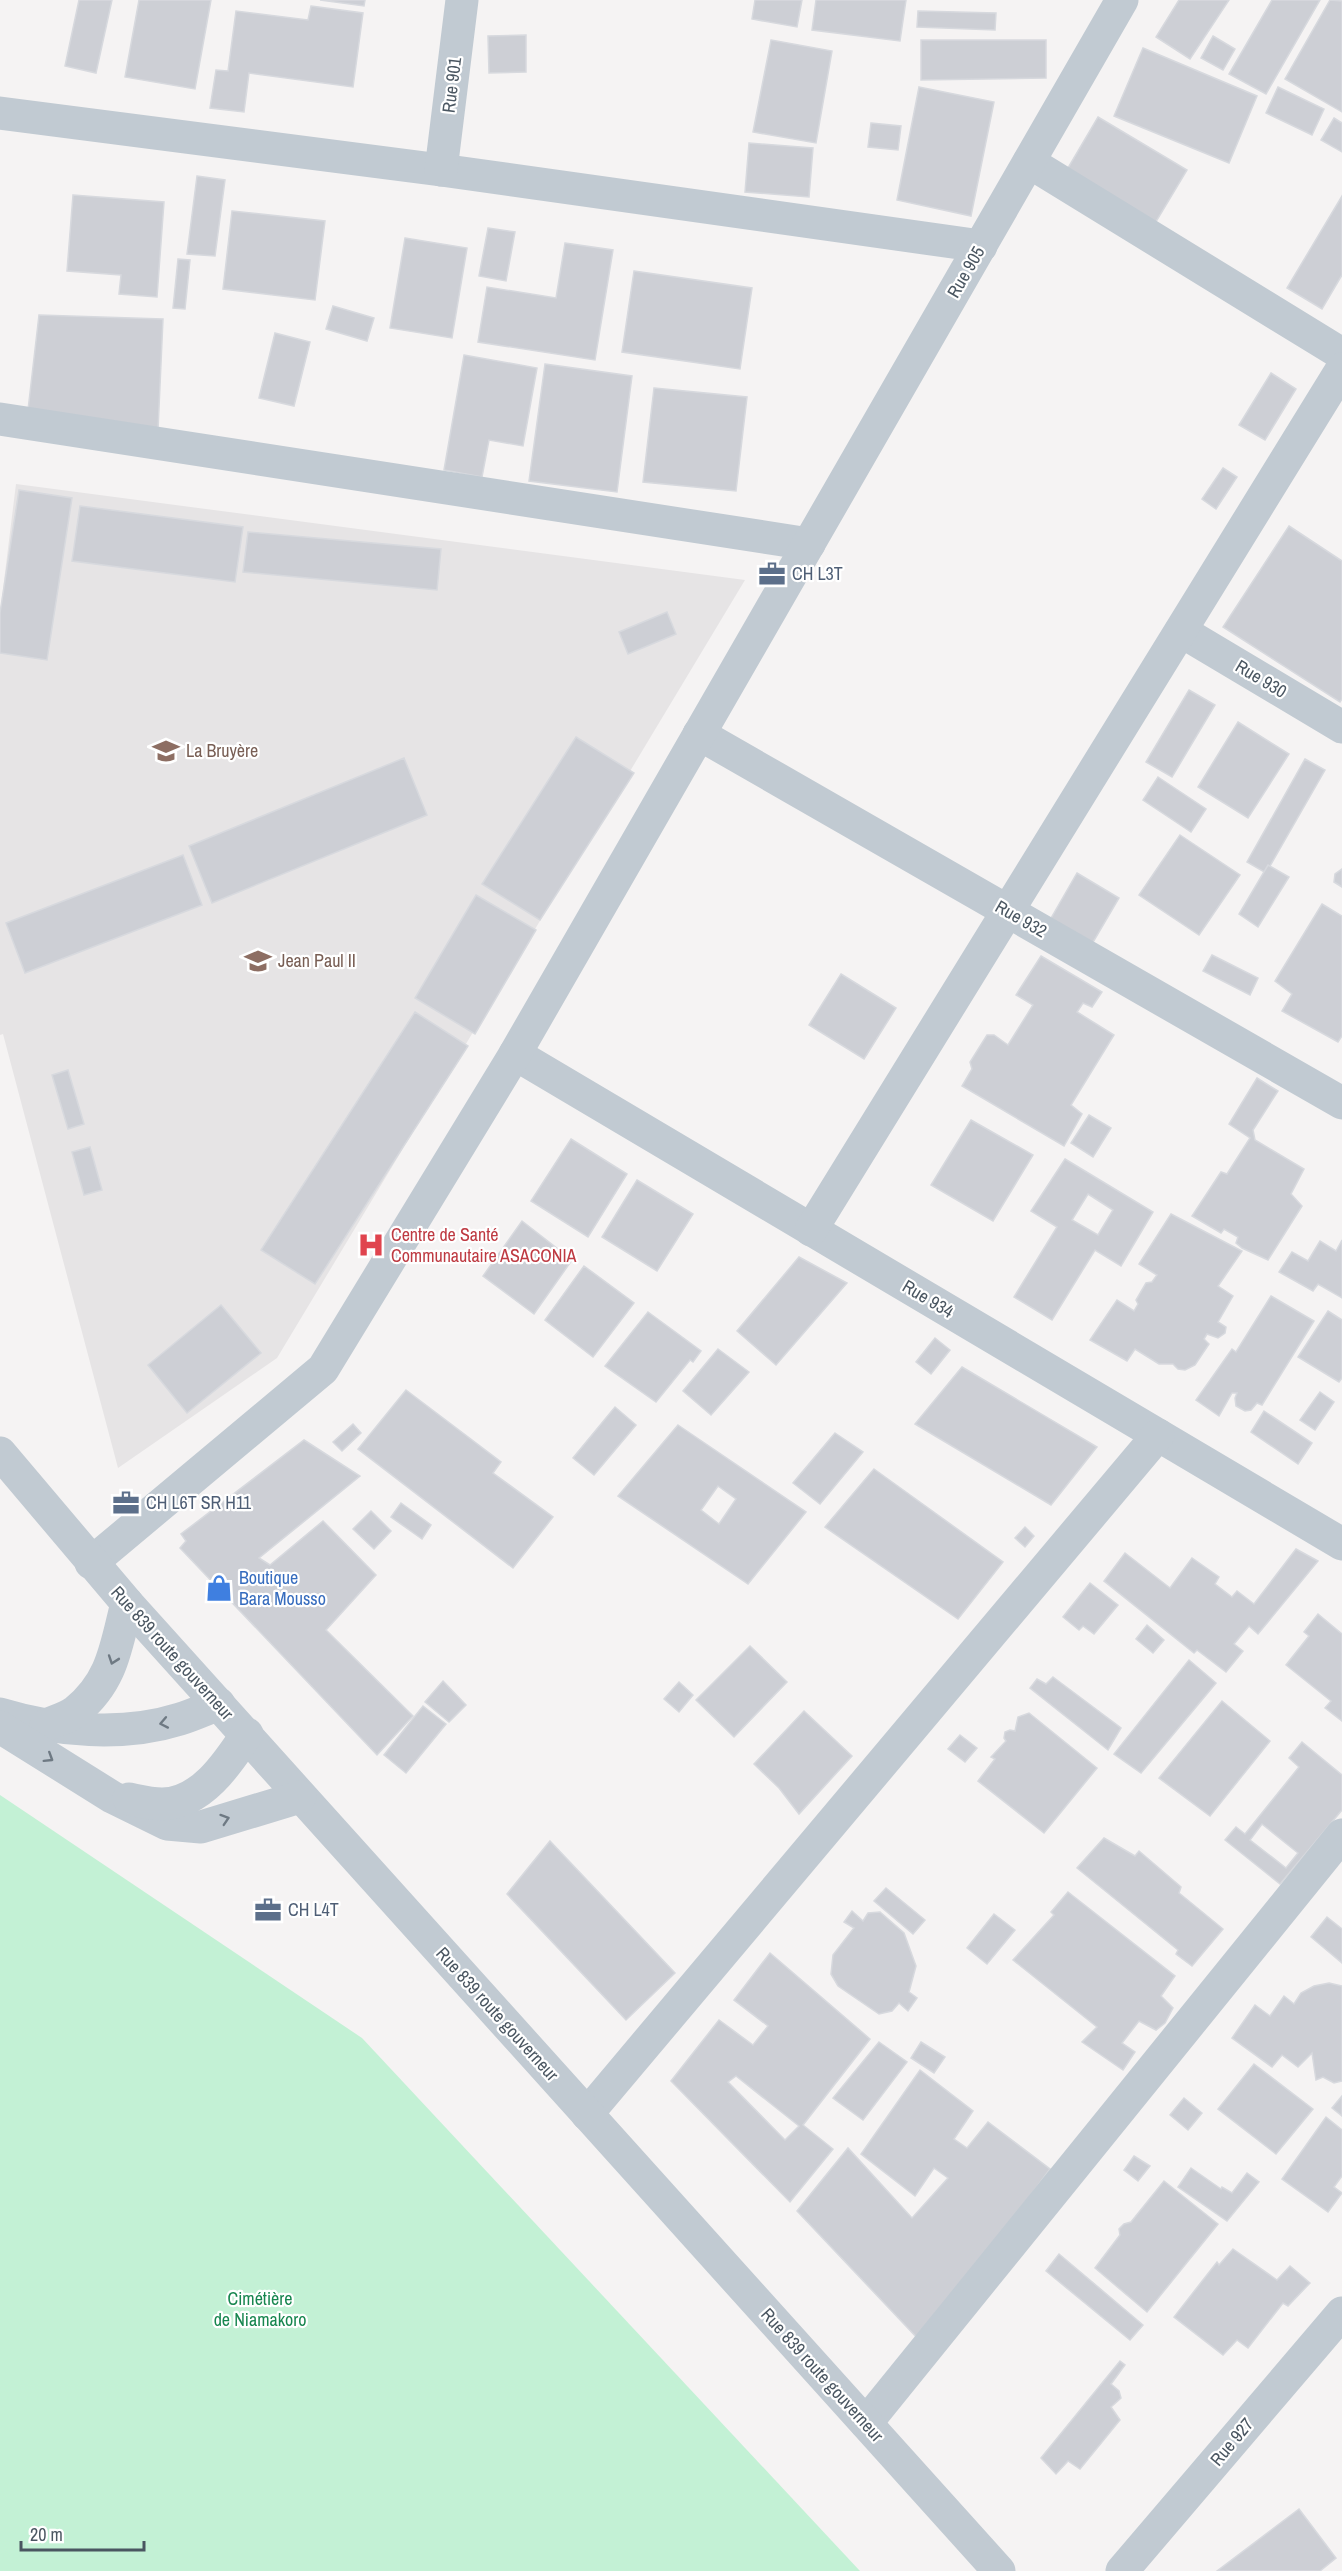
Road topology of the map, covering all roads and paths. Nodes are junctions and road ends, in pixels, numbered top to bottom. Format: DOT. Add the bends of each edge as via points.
graph roads {
  1 [pos="462,0"];
  2 [pos="1122,0"];
  3 [pos="0,113"];
  4 [pos="1029,162"];
  5 [pos="441,170"];
  6 [pos="981,246"];
  7 [pos="1342,354"];
  8 [pos="1342,369"];
  9 [pos="0,419"];
  10 [pos="809,544"];
  11 [pos="1181,631"];
  12 [pos="1342,727"];
  13 [pos="699,734"];
  14 [pos="1007,911"];
  15 [pos="515,1054"];
  16 [pos="1342,1103"];
  17 [pos="811,1230"];
  18 [pos="1158,1435"];
  19 [pos="0,1453"];
  20 [pos="1342,1544"];
  21 [pos="92,1563"];
  22 [pos="127,1603"];
  23 [pos="219,1704"];
  24 [pos="0,1714"];
  25 [pos="46,1725"];
  26 [pos="0,1726"];
  27 [pos="247,1734"];
  28 [pos="112,1797"];
  29 [pos="300,1797"];
  30 [pos="1342,1835"];
  31 [pos="587,2114"];
  32 [pos="1342,2313"];
  33 [pos="866,2424"];
  34 [pos="999,2571"];
  35 [pos="1122,2571"];
  1 -- 5 [label="street, Rue 901"];
  2 -- 4 [label="street, Rue 905"];
  3 -- 5 [label="street"];
  4 -- 6 [label="street, Rue 905"];
  4 -- 7 [label="street"];
  5 -- 6 [label="street"];
  6 -- 10 [label="street, Rue 905"];
  8 -- 11 [label="street"];
  9 -- 10 [label="street"];
  10 -- 13 [label="street, Rue 905"];
  11 -- 12 [label="street, Rue 930"];
  11 -- 14 [label="street"];
  13 -- 14 [label="street, Rue 932"];
  13 -- 15 [label="street, Rue 905"];
  14 -- 16 [label="street, Rue 932"];
  14 -- 17 [label="street"];
  15 -- 17 [label="street, Rue 934"];
  15 -- 21 [label="street, Rue 905" via="323,1369"];
  17 -- 18 [label="street, Rue 934"];
  18 -- 20 [label="street, Rue 934"];
  18 -- 31 [label="street"];
  19 -- 21 [label="street, Rue 839 route gouverneur"];
  21 -- 22 [label="street, Rue 839 route gouverneur"];
  22 -- 23 [label="street, Rue 839 route gouverneur"];
  22 -- 25 [label="street, one-way" via="114,1662 100,1686 75,1712"];
  23 -- 25 [label="street, one-way" via="179,1720 155,1724 92,1731"];
  23 -- 27 [label="street, Rue 839 route gouverneur"];
  24 -- 25 [label="street"];
  26 -- 28 [label="street, one-way"];
  27 -- 28 [label="street" via="225,1769 192,1796 164,1804"];
  27 -- 29 [label="street, Rue 839 route gouverneur"];
  28 -- 29 [label="street, one-way" via="167,1824 201,1827"];
  29 -- 31 [label="street, Rue 839 route gouverneur"];
  30 -- 33 [label="street"];
  31 -- 33 [label="street, Rue 839 route gouverneur"];
  32 -- 35 [label="street, Rue 927"];
  33 -- 34 [label="street, Rue 839 route gouverneur"];
}
